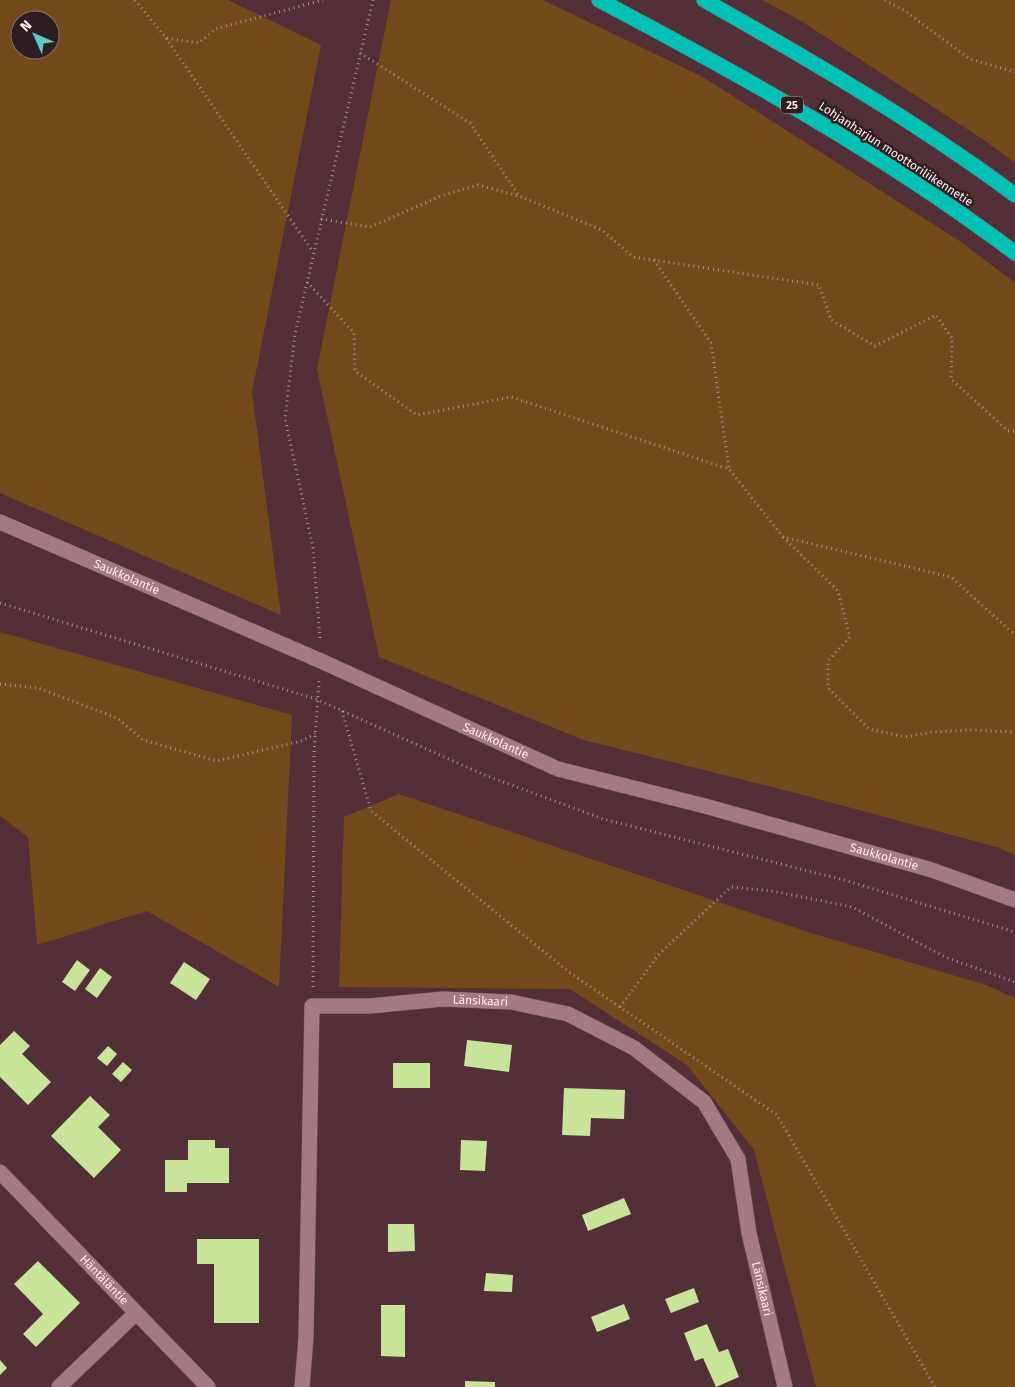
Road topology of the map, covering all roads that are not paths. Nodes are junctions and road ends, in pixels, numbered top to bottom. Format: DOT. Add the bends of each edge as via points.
graph roads {
  1 [pos="599,0"];
  2 [pos="704,0"];
  3 [pos="1015,195"];
  4 [pos="1015,253"];
  5 [pos="0,522"];
  6 [pos="1015,900"];
  7 [pos="0,1172"];
  8 [pos="135,1314"];
  9 [pos="59,1387"];
  10 [pos="208,1387"];
  11 [pos="302,1387"];
  12 [pos="785,1387"];
  1 -- 4 [label="highway, Lohjanharjun moottoriliikennetie / 25" via="812,116 977,224"];
  2 -- 3 [label="highway" via="812,61"];
  5 -- 6 [label="street, Saukkolantie" via="321,661 558,769 705,806 932,870"];
  7 -- 8 [label="street, Häntäläntie"];
  8 -- 9 [label="street"];
  8 -- 10 [label="street, Häntäläntie"];
  11 -- 12 [label="street, Länsikaari" via="306,1337 312,1006 370,1006 442,999 511,1002 568,1014 634,1048 704,1102 738,1159 749,1233"];
}
